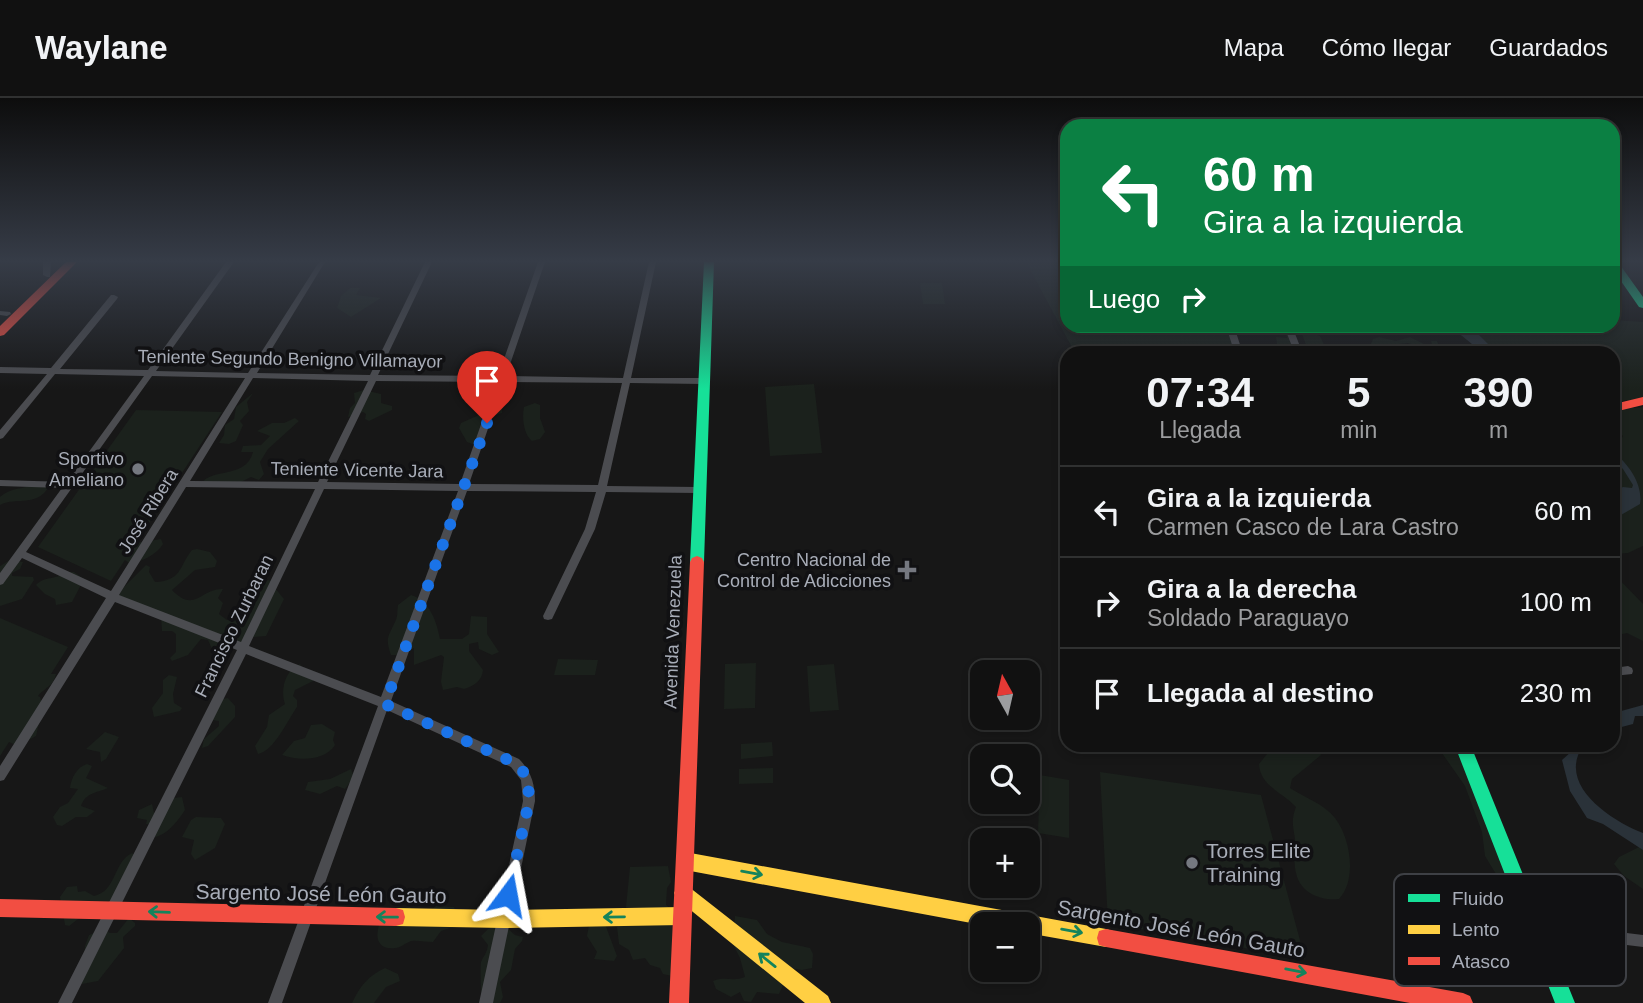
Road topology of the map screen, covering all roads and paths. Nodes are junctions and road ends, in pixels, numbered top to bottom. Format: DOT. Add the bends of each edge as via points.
graph roads {
  1 [pos="29,304"];
  2 [pos="108,304"];
  3 [pos="200,304"];
  4 [pos="295,304"];
  5 [pos="409,304"];
  6 [pos="528,304"];
  7 [pos="643,304"];
  8 [pos="707,304"];
  9 [pos="0,332"];
  10 [pos="0,370"];
  11 [pos="55,371"];
  12 [pos="153,372"];
  13 [pos="251,374"];
  14 [pos="374,378"];
  15 [pos="502,379"];
  16 [pos="625,380"];
  17 [pos="704,381"];
  18 [pos="1643,401"];
  19 [pos="1620,407"];
  20 [pos="0,436"];
  21 [pos="0,483"];
  22 [pos="184,484"];
  23 [pos="323,484"];
  24 [pos="68,485"];
  25 [pos="463,488"];
  26 [pos="602,489"];
  27 [pos="698,490"];
  28 [pos="20,553"];
  29 [pos="0,581"];
  30 [pos="114,597"];
  31 [pos="548,616"];
  32 [pos="244,646"];
  33 [pos="1620,671"];
  34 [pos="1628,671"];
  35 [pos="385,704"];
  36 [pos="1465,752"];
  37 [pos="0,776"];
  38 [pos="685,861"];
  39 [pos="1514,874"];
  40 [pos="683,893"];
  41 [pos="0,908"];
  42 [pos="110,910"];
  43 [pos="306,916"];
  44 [pos="682,916"];
  45 [pos="503,919"];
  46 [pos="1558,986"];
  47 [pos="65,1003"];
  48 [pos="275,1003"];
  49 [pos="486,1003"];
  50 [pos="679,1003"];
  51 [pos="821,1003"];
  52 [pos="1463,1003"];
  53 [pos="1565,1003"];
  1 -- 9 [label="street"];
  2 -- 11 [label="street"];
  3 -- 12 [label="street"];
  4 -- 13 [label="street, José Ribera"];
  5 -- 14 [label="street, Francisco Zurbaran"];
  6 -- 15 [label="street"];
  7 -- 16 [label="street"];
  8 -- 17 [label="street, Avenida Venezuela"];
  10 -- 11 [label="street, Teniente Segundo Benigno Villamayor"];
  11 -- 12 [label="street, Teniente Segundo Benigno Villamayor"];
  11 -- 20 [label="street"];
  12 -- 13 [label="street, Teniente Segundo Benigno Villamayor"];
  12 -- 24 [label="street"];
  13 -- 14 [label="street, Teniente Segundo Benigno Villamayor"];
  13 -- 22 [label="street, José Ribera"];
  14 -- 15 [label="street, Teniente Segundo Benigno Villamayor"];
  14 -- 23 [label="street, Francisco Zurbaran"];
  15 -- 16 [label="street, Teniente Segundo Benigno Villamayor"];
  15 -- 25 [label="street"];
  16 -- 17 [label="street, Teniente Segundo Benigno Villamayor"];
  16 -- 26 [label="street"];
  17 -- 27 [label="street, Avenida Venezuela"];
  18 -- 19 [label="street"];
  21 -- 24 [label="street"];
  22 -- 23 [label="street, Teniente Vicente Jara"];
  22 -- 30 [label="street, José Ribera"];
  23 -- 25 [label="street, Teniente Vicente Jara"];
  23 -- 32 [label="street, Francisco Zurbaran"];
  24 -- 28 [label="street"];
  25 -- 26 [label="street, Teniente Vicente Jara"];
  25 -- 35 [label="street"];
  26 -- 27 [label="street, Teniente Vicente Jara"];
  26 -- 31 [label="street" via="590,529"];
  27 -- 38 [label="street, Avenida Venezuela"];
  28 -- 29 [label="street"];
  28 -- 30 [label="street"];
  30 -- 32 [label="street"];
  30 -- 37 [label="street, José Ribera"];
  32 -- 35 [label="street"];
  32 -- 42 [label="street, Francisco Zurbaran"];
  33 -- 34 [label="street"];
  35 -- 43 [label="street"];
  35 -- 45 [label="street" via="515,763 528,777 529,802"];
  36 -- 39 [label="street"];
  38 -- 40 [label="street, Avenida Venezuela"];
  38 -- 52 [label="street, Sargento José León Gauto, one-way"];
  40 -- 44 [label="street, Avenida Venezuela"];
  51 -- 40 [label="street, one-way"];
  41 -- 42 [label="street, Sargento José León Gauto"];
  43 -- 42 [label="street, Sargento José León Gauto, one-way"];
  42 -- 47 [label="street, Francisco Zurbaran"];
  45 -- 43 [label="street, Sargento José León Gauto, one-way"];
  43 -- 48 [label="street"];
  44 -- 45 [label="street, Sargento José León Gauto, one-way"];
  44 -- 50 [label="street, Avenida Venezuela"];
  45 -- 49 [label="street"];
  46 -- 53 [label="street"];
}
